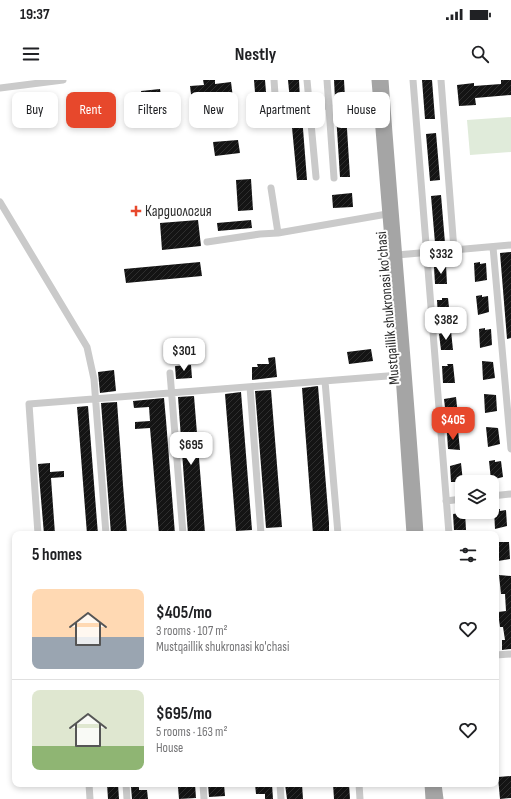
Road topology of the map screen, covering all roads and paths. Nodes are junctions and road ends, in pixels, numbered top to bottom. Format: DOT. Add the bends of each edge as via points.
graph roads {
  1 [pos="63,80"];
  2 [pos="274,80"];
  3 [pos="307,80"];
  4 [pos="327,80"];
  5 [pos="376,80"];
  6 [pos="384,80"];
  7 [pos="413,80"];
  8 [pos="441,80"];
  9 [pos="0,88"];
  10 [pos="275,92"];
  11 [pos="308,92"];
  12 [pos="325,106"];
  13 [pos="329,106"];
  14 [pos="312,128"];
  15 [pos="316,177"];
  16 [pos="334,178"];
  17 [pos="271,188"];
  18 [pos="0,202"];
  19 [pos="387,214"];
  20 [pos="278,233"];
  21 [pos="206,242"];
  22 [pos="511,245"];
  23 [pos="493,247"];
  24 [pos="454,250"];
  25 [pos="426,252"];
  26 [pos="397,255"];
  27 [pos="170,373"];
  28 [pos="400,375"];
  29 [pos="326,381"];
  30 [pos="250,387"];
  31 [pos="172,394"];
  32 [pos="96,400"];
  33 [pos="511,449"];
  34 [pos="511,494"];
  35 [pos="499,495"];
  36 [pos="455,500"];
  37 [pos="446,501"];
  38 [pos="38,531"];
  39 [pos="106,531"];
  40 [pos="183,531"];
  41 [pos="261,531"];
  42 [pos="338,531"];
  43 [pos="411,531"];
  44 [pos="419,531"];
  45 [pos="449,531"];
  46 [pos="511,654"];
  47 [pos="499,655"];
  48 [pos="89,787"];
  49 [pos="126,787"];
  50 [pos="203,787"];
  51 [pos="280,787"];
  52 [pos="359,787"];
  53 [pos="429,787"];
  54 [pos="437,787"];
  55 [pos="90,799"];
  56 [pos="127,799"];
  57 [pos="204,799"];
  58 [pos="281,799"];
  59 [pos="360,799"];
  60 [pos="430,799"];
  61 [pos="438,799"];
  1 -- 9 [label="street"];
  2 -- 10 [label="street"];
  3 -- 11 [label="street"];
  4 -- 13 [label="street"];
  5 -- 19 [label="main road, Mustqaillik shukronasi ko'chasi"];
  6 -- 26 [label="main road, Mustqaillik shukronasi ko'chasi"];
  7 -- 25 [label="street"];
  8 -- 24 [label="street"];
  12 -- 13 [label="street"];
  13 -- 16 [label="street"];
  14 -- 15 [label="street"];
  17 -- 20 [label="street"];
  18 -- 32 [label="street" via="87,347"];
  19 -- 20 [label="street"];
  19 -- 28 [label="main road, Mustqaillik shukronasi ko'chasi"];
  20 -- 21 [label="street"];
  22 -- 23 [label="street"];
  23 -- 24 [label="street"];
  23 -- 33 [label="street"];
  24 -- 25 [label="street"];
  25 -- 26 [label="street"];
  25 -- 37 [label="street"];
  26 -- 44 [label="main road, Mustqaillik shukronasi ko'chasi"];
  27 -- 31 [label="street"];
  28 -- 29 [label="street"];
  28 -- 43 [label="main road, Mustqaillik shukronasi ko'chasi"];
  29 -- 30 [label="street"];
  29 -- 42 [label="street"];
  30 -- 31 [label="street"];
  30 -- 41 [label="street"];
  31 -- 32 [label="street"];
  31 -- 40 [label="street"];
  32 -- 38 [label="street" via="29,404"];
  32 -- 39 [label="street"];
  34 -- 35 [label="street"];
  36 -- 37 [label="street"];
  37 -- 45 [label="street"];
  46 -- 47 [label="street"];
  48 -- 55 [label="street"];
  49 -- 56 [label="street"];
  50 -- 57 [label="street"];
  51 -- 58 [label="street"];
  52 -- 59 [label="street"];
  53 -- 60 [label="main road"];
  54 -- 61 [label="main road"];
}
